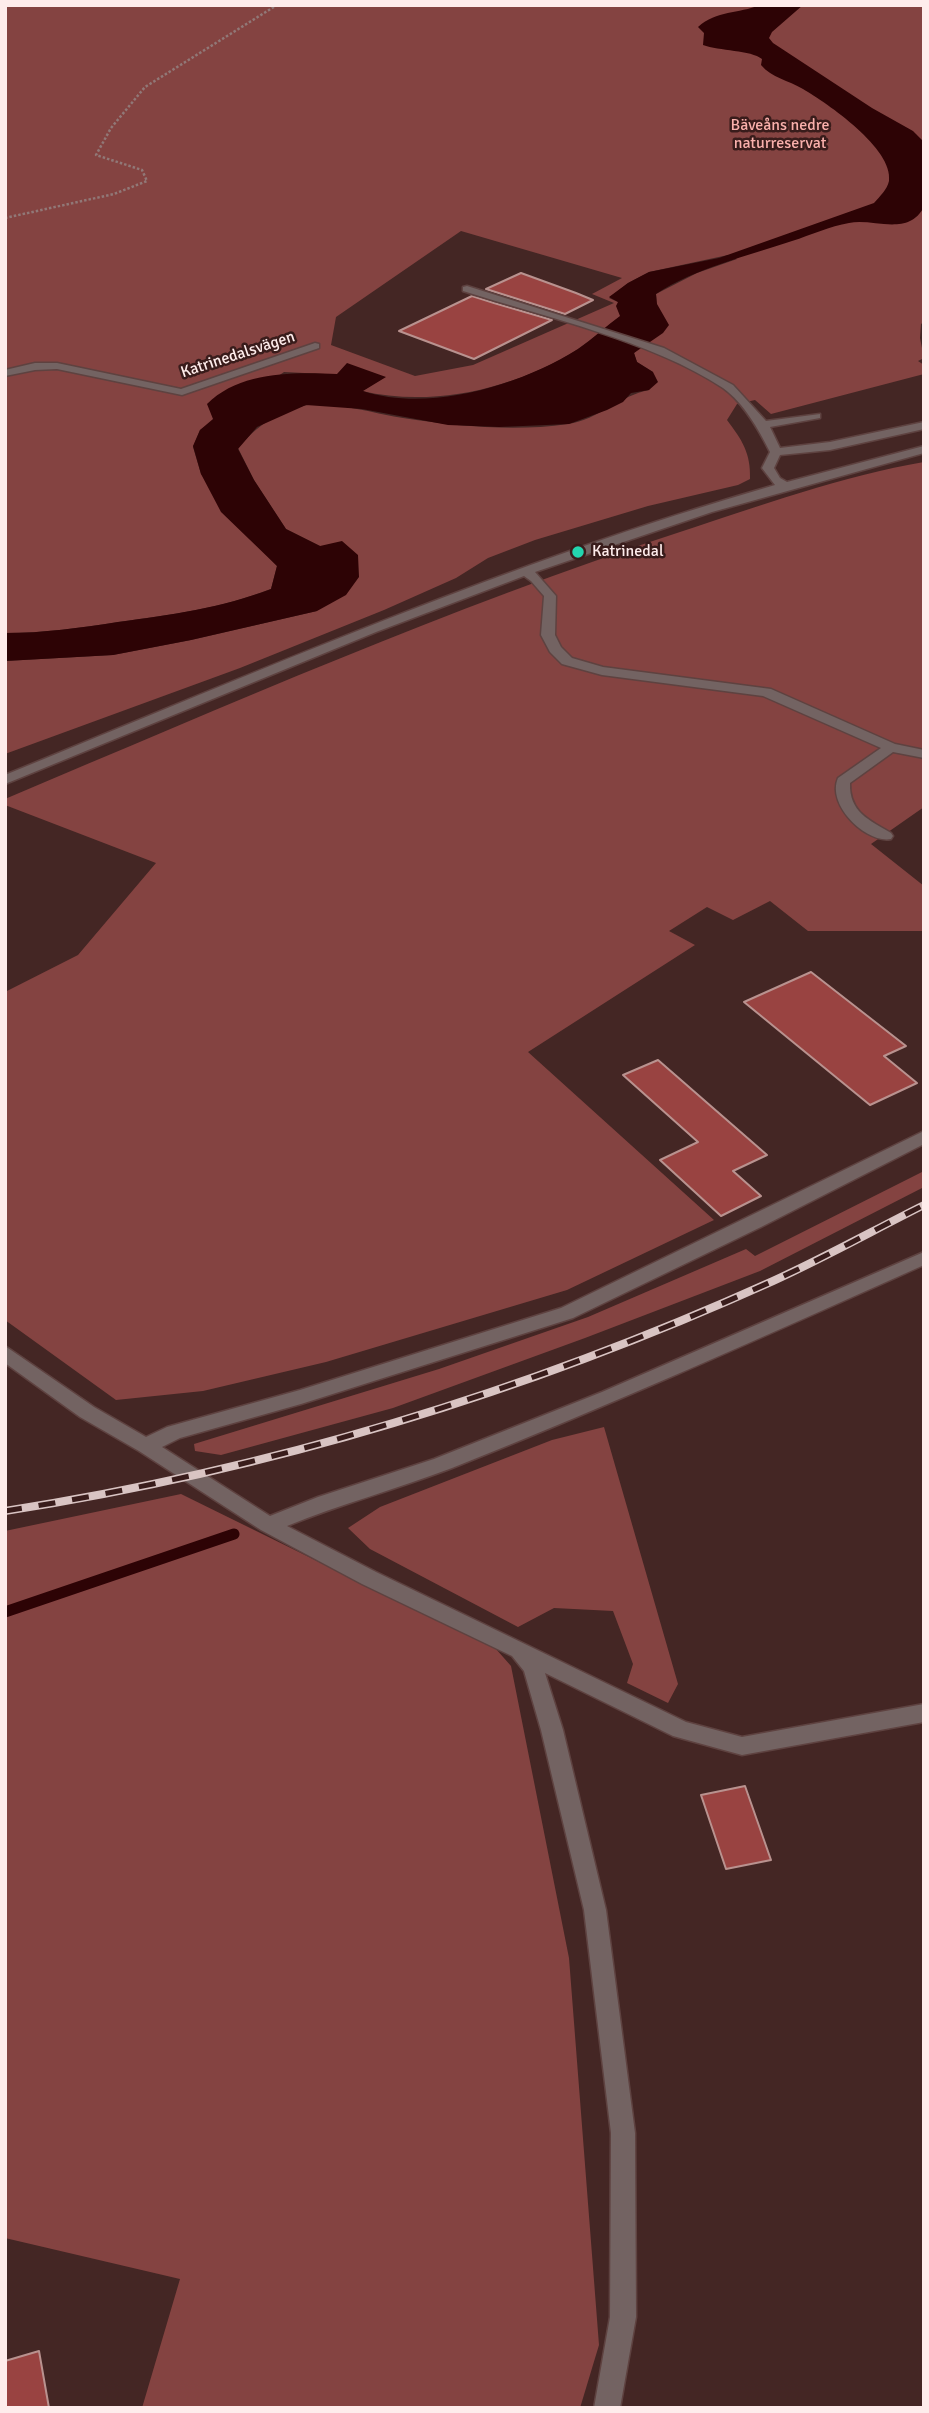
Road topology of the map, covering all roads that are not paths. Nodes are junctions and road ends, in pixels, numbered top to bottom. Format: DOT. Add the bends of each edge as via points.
graph roads {
  1 [pos="467,289"];
  2 [pos="315,346"];
  3 [pos="5,373"];
  4 [pos="816,416"];
  5 [pos="763,425"];
  6 [pos="924,425"];
  7 [pos="924,449"];
  8 [pos="776,452"];
  9 [pos="785,486"];
  10 [pos="525,571"];
  11 [pos="891,747"];
  12 [pos="924,754"];
  13 [pos="5,780"];
  14 [pos="886,836"];
  15 [pos="924,1137"];
  16 [pos="924,1258"];
  17 [pos="5,1353"];
  18 [pos="146,1447"];
  19 [pos="268,1525"];
  20 [pos="519,1650"];
  21 [pos="924,1713"];
  22 [pos="607,2408"];
  1 -- 5 [label="street" via="660,350 729,387"];
  2 -- 3 [label="street, Katrinedalsvägen" via="182,392 63,366 33,366"];
  4 -- 5 [label="street"];
  5 -- 8 [label="street"];
  6 -- 8 [label="street" via="830,446"];
  7 -- 9 [label="street"];
  8 -- 9 [label="street" via="768,468"];
  9 -- 10 [label="street"];
  10 -- 11 [label="street" via="550,596 548,635 568,661 602,671 766,692"];
  10 -- 13 [label="street"];
  11 -- 12 [label="street"];
  11 -- 14 [label="street" via="843,781 841,795 845,808"];
  15 -- 18 [label="street" via="568,1313 174,1432"];
  16 -- 19 [label="street" via="596,1403"];
  17 -- 18 [label="street" via="87,1412"];
  18 -- 19 [label="street"];
  19 -- 20 [label="street"];
  20 -- 21 [label="street" via="681,1730 742,1746"];
  20 -- 22 [label="street" via="533,1668 552,1730 595,1910 623,2133 623,2317"];
}
